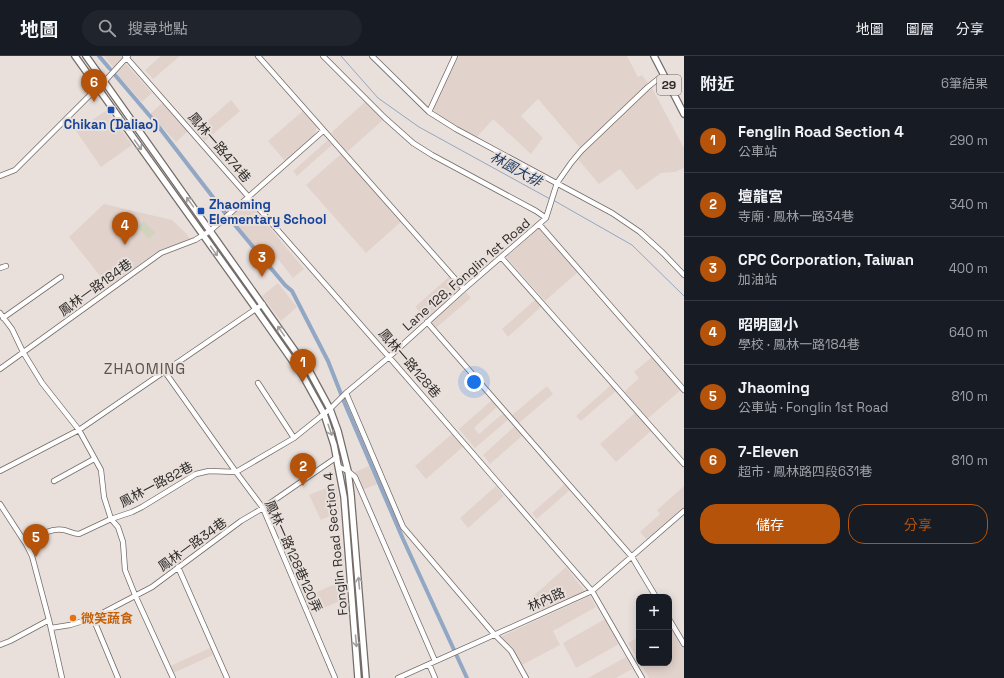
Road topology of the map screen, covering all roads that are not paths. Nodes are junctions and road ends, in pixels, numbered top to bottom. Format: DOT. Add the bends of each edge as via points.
graph roads {
  1 [pos="75,56"];
  2 [pos="86,56"];
  3 [pos="127,56"];
  4 [pos="258,56"];
  5 [pos="323,56"];
  6 [pos="372,56"];
  7 [pos="455,56"];
  8 [pos="654,56"];
  9 [pos="663,75"];
  10 [pos="104,82"];
  11 [pos="97,88"];
  12 [pos="429,112"];
  13 [pos="684,114"];
  14 [pos="323,131"];
  15 [pos="0,176"];
  16 [pos="556,186"];
  17 [pos="248,196"];
  18 [pos="547,217"];
  19 [pos="539,224"];
  20 [pos="210,231"];
  21 [pos="203,236"];
  22 [pos="501,257"];
  23 [pos="6,266"];
  24 [pos="0,268"];
  25 [pos="684,276"];
  26 [pos="61,277"];
  27 [pos="464,289"];
  28 [pos="263,304"];
  29 [pos="256,308"];
  30 [pos="0,313"];
  31 [pos="4,318"];
  32 [pos="427,322"];
  33 [pos="23,352"];
  34 [pos="390,356"];
  35 [pos="0,369"];
  36 [pos="165,372"];
  37 [pos="258,383"];
  38 [pos="684,390"];
  39 [pos="345,394"];
  40 [pos="330,409"];
  41 [pos="324,414"];
  42 [pos="79,430"];
  43 [pos="294,438"];
  44 [pos="337,457"];
  45 [pos="94,459"];
  46 [pos="684,464"];
  47 [pos="339,468"];
  48 [pos="0,470"];
  49 [pos="236,472"];
  50 [pos="348,472"];
  51 [pos="54,481"];
  52 [pos="0,504"];
  53 [pos="263,508"];
  54 [pos="684,511"];
  55 [pos="111,519"];
  56 [pos="26,544"];
  57 [pos="632,557"];
  58 [pos="178,567"];
  59 [pos="592,591"];
  60 [pos="654,594"];
  61 [pos="135,595"];
  62 [pos="93,618"];
  63 [pos="49,620"];
  64 [pos="672,624"];
  65 [pos="51,628"];
  66 [pos="494,634"];
  67 [pos="684,644"];
  68 [pos="0,645"];
  69 [pos="435,661"];
  70 [pos="429,664"];
  71 [pos="62,678"];
  72 [pos="118,678"];
  73 [pos="172,678"];
  74 [pos="227,678"];
  75 [pos="335,678"];
  76 [pos="358,678"];
  77 [pos="366,678"];
  78 [pos="398,678"];
  79 [pos="435,678"];
  80 [pos="526,678"];
  81 [pos="642,678"];
  1 -- 11 [label="main road, Fonglin Road Section 4"];
  2 -- 10 [label="main road, Fonglin Road Section 4"];
  3 -- 10 [label="street"];
  3 -- 17 [label="street, 鳳林一路474巷"];
  4 -- 14 [label="street"];
  5 -- 18 [label="street" via="413,143"];
  6 -- 12 [label="street"];
  7 -- 12 [label="street"];
  8 -- 9 [label="main road, 29"];
  9 -- 13 [label="main road, 29"];
  9 -- 16 [label="street" via="581,151"];
  10 -- 11 [label="street"];
  20 -- 10 [label="main road, Fonglin Road Section 4, one-way"];
  11 -- 15 [label="street" via="15,170"];
  11 -- 21 [label="main road, Fonglin Road Section 4, one-way"];
  12 -- 16 [label="street"];
  14 -- 17 [label="street, 鳳林一路474巷"];
  14 -- 27 [label="street"];
  16 -- 18 [label="street"];
  16 -- 25 [label="street" via="612,213 640,232"];
  17 -- 20 [label="street"];
  17 -- 34 [label="street, 鳳林一路128巷"];
  18 -- 19 [label="street, Lane 128, Fonglin 1st Road"];
  19 -- 22 [label="street, Lane 128, Fonglin 1st Road"];
  19 -- 38 [label="street"];
  20 -- 21 [label="street"];
  20 -- 28 [label="main road, Fonglin Road Section 4"];
  21 -- 29 [label="main road, Fonglin Road Section 4, one-way"];
  21 -- 33 [label="street, 鳳林一路184巷" via="161,253"];
  22 -- 27 [label="street, Lane 128, Fonglin 1st Road"];
  22 -- 46 [label="street"];
  23 -- 24 [label="street"];
  26 -- 31 [label="street, 鳳林一路184巷"];
  27 -- 32 [label="street, Lane 128, Fonglin 1st Road"];
  28 -- 29 [label="street"];
  40 -- 28 [label="main road, Fonglin Road Section 4, one-way" via="310,372"];
  29 -- 36 [label="street"];
  29 -- 41 [label="main road, Fonglin Road Section 4" via="303,376"];
  30 -- 31 [label="street"];
  31 -- 33 [label="street"];
  32 -- 34 [label="street, Lane 128, Fonglin 1st Road"];
  32 -- 57 [label="street"];
  33 -- 35 [label="street, 鳳林一路184巷"];
  33 -- 42 [label="street" via="42,383"];
  34 -- 39 [label="street, Lane 128, Fonglin 1st Road"];
  34 -- 59 [label="street, 鳳林一路128巷"];
  36 -- 42 [label="street"];
  36 -- 49 [label="street, 鳳林一路128巷120弄"];
  37 -- 43 [label="street"];
  39 -- 40 [label="street, Lane 128, Fonglin 1st Road"];
  39 -- 66 [label="street" via="403,527"];
  40 -- 41 [label="street"];
  40 -- 50 [label="main road, Fonglin Road Section 4"];
  41 -- 43 [label="street"];
  41 -- 44 [label="main road, Fonglin Road Section 4, one-way"];
  42 -- 45 [label="street"];
  42 -- 48 [label="street"];
  43 -- 49 [label="street"];
  44 -- 47 [label="main road, Fonglin Road Section 4"];
  44 -- 53 [label="street, 鳳林一路34巷"];
  45 -- 51 [label="street"];
  45 -- 55 [label="street" via="101,470 104,497"];
  47 -- 50 [label="street"];
  47 -- 76 [label="main road, Fonglin Road Section 4, one-way" via="344,497"];
  49 -- 53 [label="street, 鳳林一路128巷120弄"];
  49 -- 55 [label="street, 鳳林一路82巷" via="210,471 196,474 142,507"];
  50 -- 69 [label="street" via="355,477"];
  77 -- 50 [label="main road, Fonglin Road Section 4, one-way"];
  52 -- 56 [label="street"];
  53 -- 58 [label="street, 鳳林一路34巷"];
  53 -- 75 [label="street, 鳳林一路128巷120弄"];
  54 -- 57 [label="street, 林內路"];
  55 -- 56 [label="street, 鳳林一路82巷" via="79,534 61,529 44,533"];
  55 -- 61 [label="street" via="118,527 123,542 124,566"];
  56 -- 63 [label="street" via="32,556"];
  57 -- 59 [label="street, 林內路"];
  57 -- 60 [label="street"];
  58 -- 61 [label="street, 鳳林一路34巷"];
  58 -- 74 [label="street"];
  59 -- 66 [label="street, 林內路"];
  59 -- 81 [label="street, 鳳林一路128巷"];
  61 -- 62 [label="street, 鳳林一路34巷"];
  61 -- 73 [label="street"];
  62 -- 65 [label="street, 鳳林一路34巷"];
  62 -- 72 [label="street"];
  63 -- 65 [label="street"];
  63 -- 68 [label="street"];
  64 -- 67 [label="street"];
  65 -- 71 [label="street"];
  66 -- 69 [label="street, 林內路"];
  66 -- 80 [label="street" via="511,651"];
  69 -- 70 [label="street, 林內路"];
  70 -- 78 [label="street, 林內路"];
  70 -- 79 [label="street"];
}
